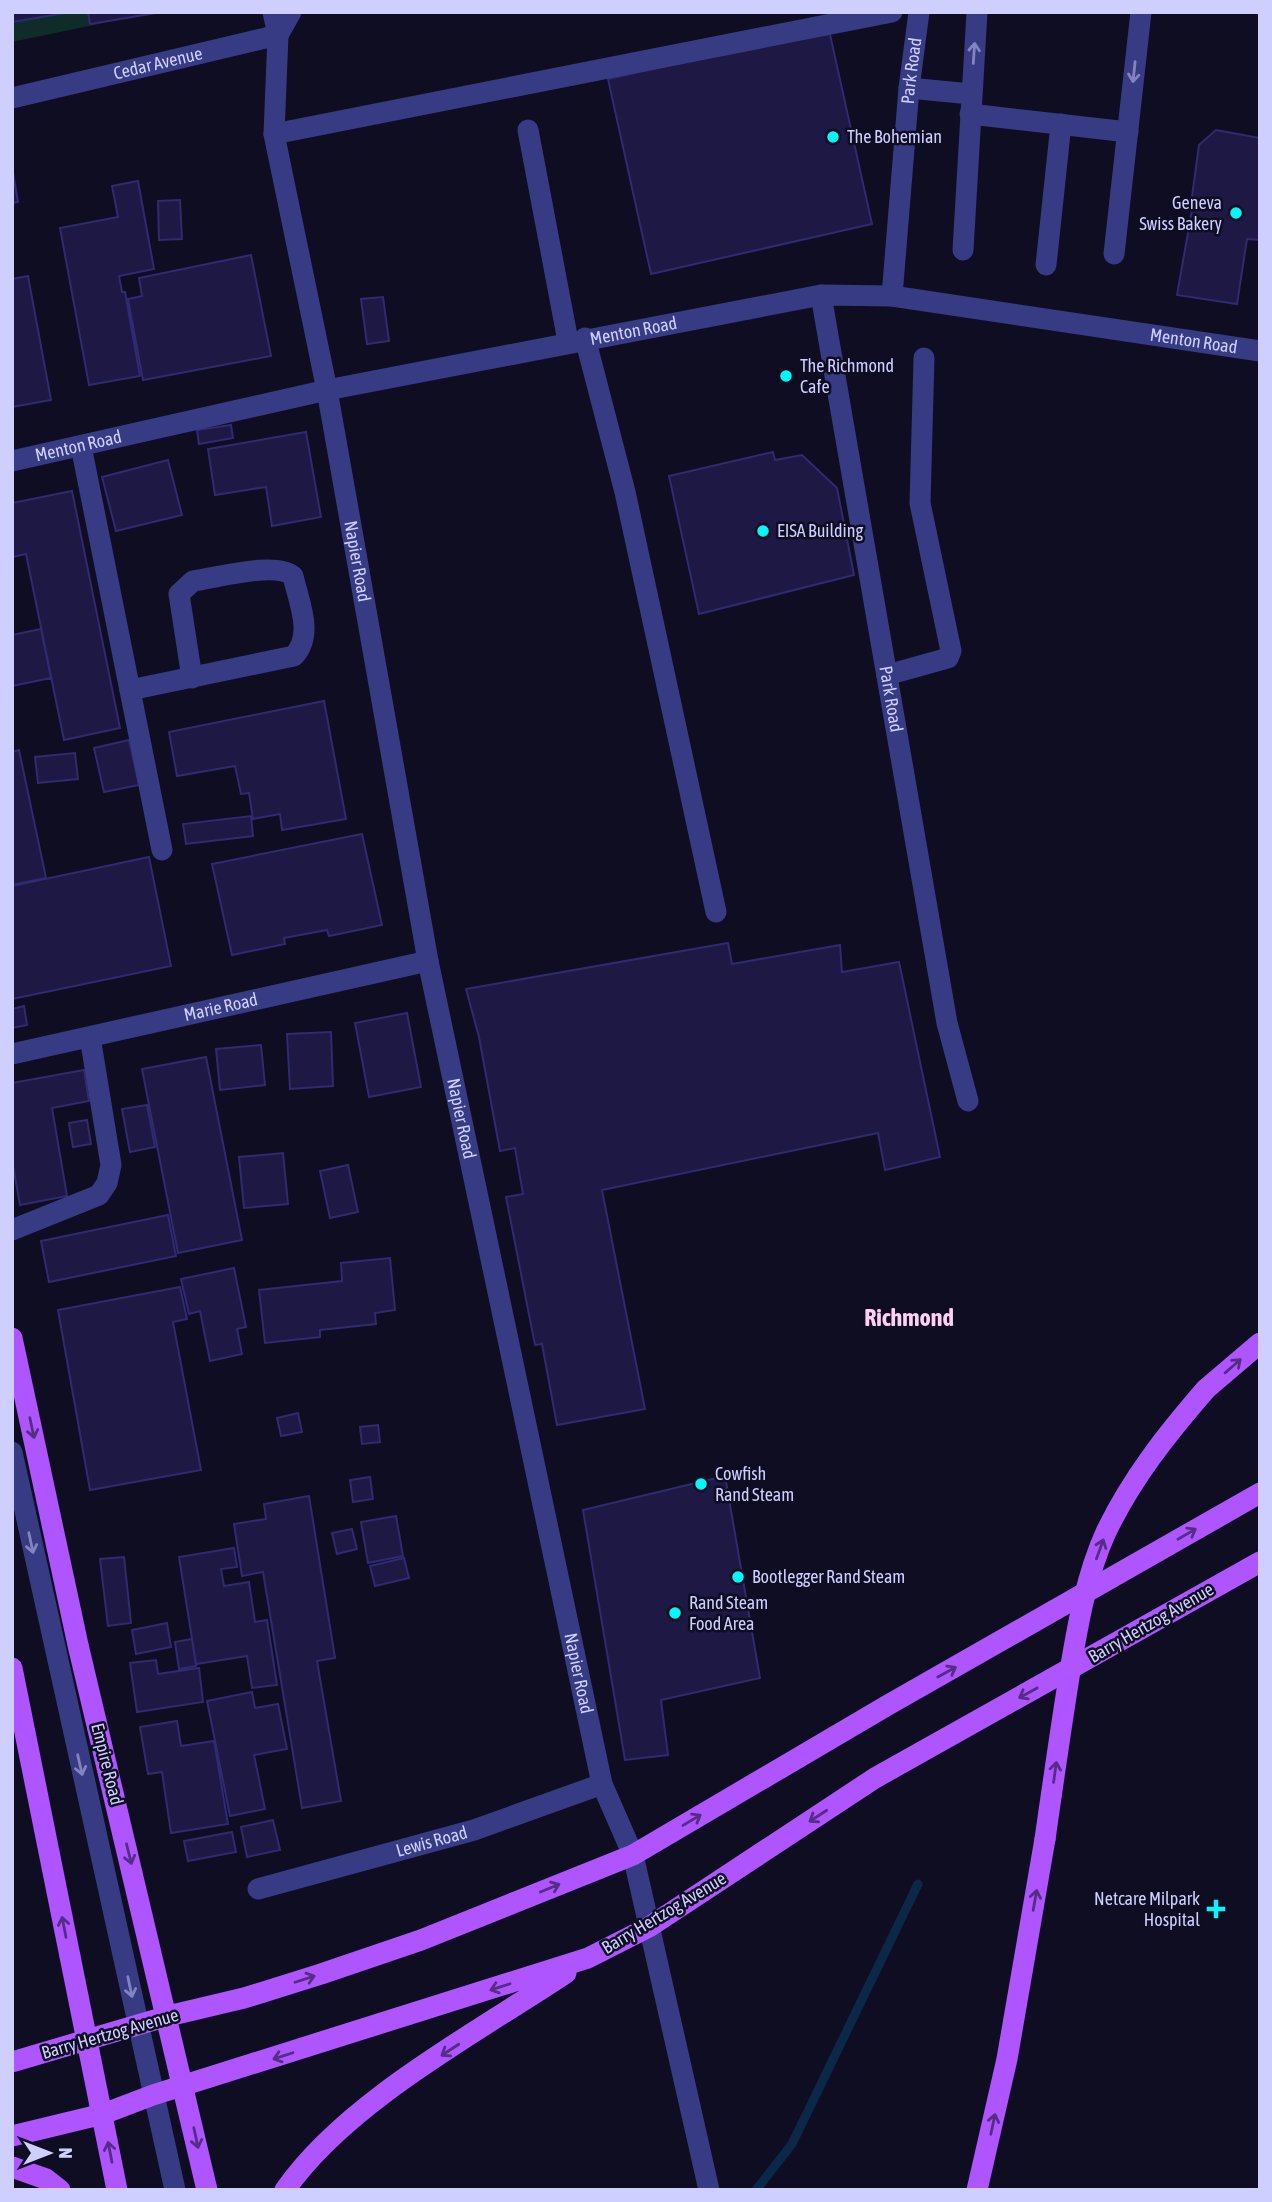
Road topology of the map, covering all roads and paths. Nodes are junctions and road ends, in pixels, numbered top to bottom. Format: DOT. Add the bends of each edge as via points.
graph roads {
  1 [pos="273,12"];
  2 [pos="292,12"];
  3 [pos="892,12"];
  4 [pos="919,12"];
  5 [pos="977,12"];
  6 [pos="1141,12"];
  7 [pos="278,35"];
  8 [pos="909,88"];
  9 [pos="12,99"];
  10 [pos="970,104"];
  11 [pos="1061,124"];
  12 [pos="528,130"];
  13 [pos="1128,132"];
  14 [pos="274,134"];
  15 [pos="963,250"];
  16 [pos="1114,254"];
  17 [pos="1046,265"];
  18 [pos="821,295"];
  19 [pos="892,296"];
  20 [pos="576,340"];
  21 [pos="1260,351"];
  22 [pos="924,358"];
  23 [pos="327,390"];
  24 [pos="81,446"];
  25 [pos="12,461"];
  26 [pos="887,675"];
  27 [pos="192,678"];
  28 [pos="130,690"];
  29 [pos="162,850"];
  30 [pos="716,912"];
  31 [pos="428,961"];
  32 [pos="90,1037"];
  33 [pos="12,1054"];
  34 [pos="968,1101"];
  35 [pos="12,1230"];
  36 [pos="12,1338"];
  37 [pos="1260,1343"];
  38 [pos="12,1452"];
  39 [pos="1260,1493"];
  40 [pos="1260,1562"];
  41 [pos="12,1668"];
  42 [pos="602,1784"];
  43 [pos="633,1855"];
  44 [pos="258,1889"];
  45 [pos="649,1927"];
  46 [pos="588,1958"];
  47 [pos="168,2016"];
  48 [pos="139,2026"];
  49 [pos="87,2042"];
  50 [pos="12,2062"];
  51 [pos="184,2085"];
  52 [pos="153,2095"];
  53 [pos="103,2114"];
  54 [pos="12,2136"];
  55 [pos="12,2168"];
  56 [pos="61,2190"];
  57 [pos="117,2190"];
  58 [pos="174,2190"];
  59 [pos="207,2190"];
  60 [pos="285,2190"];
  61 [pos="709,2190"];
  62 [pos="977,2190"];
  1 -- 7 [label="street"];
  2 -- 7 [label="street"];
  3 -- 14 [label="street"];
  4 -- 8 [label="street, Park Road"];
  10 -- 5 [label="street, one-way"];
  6 -- 13 [label="street, one-way"];
  7 -- 9 [label="street, Cedar Avenue"];
  7 -- 14 [label="street, Napier Road"];
  8 -- 10 [label="street"];
  8 -- 19 [label="street, Park Road"];
  10 -- 11 [label="street"];
  10 -- 15 [label="street"];
  11 -- 13 [label="street"];
  11 -- 17 [label="street"];
  12 -- 20 [label="street"];
  13 -- 16 [label="street"];
  14 -- 23 [label="street, Napier Road"];
  18 -- 19 [label="street, Menton Road"];
  18 -- 20 [label="street, Menton Road"];
  18 -- 26 [label="street, Park Road"];
  19 -- 21 [label="street, Menton Road"];
  20 -- 23 [label="street, Menton Road"];
  20 -- 30 [label="street" via="625,492"];
  22 -- 26 [label="street" via="920,503 951,651 948,658"];
  23 -- 24 [label="street, Menton Road"];
  23 -- 31 [label="street, Napier Road"];
  24 -- 25 [label="street, Menton Road"];
  24 -- 28 [label="street"];
  26 -- 34 [label="street, Park Road" via="947,1023"];
  27 -- 27 [label="street" via="179,594 184,586 193,581 287,570 293,576 306,632 302,647 294,656"];
  27 -- 28 [label="street"];
  28 -- 29 [label="street"];
  31 -- 32 [label="street, Marie Road"];
  31 -- 42 [label="street, Napier Road"];
  32 -- 33 [label="street, Marie Road"];
  32 -- 35 [label="street" via="111,1164 107,1183 99,1195"];
  36 -- 47 [label="main road, Empire Road, one-way" via="78,1645"];
  62 -- 37 [label="main road, one-way, bridge" via="1007,2059 1086,1587 1105,1534 1161,1440 1206,1389"];
  38 -- 48 [label="street, one-way"];
  43 -- 39 [label="main road, Barry Hertzog Avenue, one-way"];
  40 -- 45 [label="main road, Barry Hertzog Avenue, one-way" via="875,1778"];
  49 -- 41 [label="main road, one-way"];
  42 -- 43 [label="street, Napier Road"];
  42 -- 44 [label="street, Lewis Road" via="474,1830"];
  43 -- 45 [label="street, Napier Road"];
  47 -- 43 [label="main road, Barry Hertzog Avenue, one-way" via="244,1998 421,1940"];
  45 -- 46 [label="main road, Barry Hertzog Avenue"];
  45 -- 61 [label="street, Napier Road"];
  46 -- 51 [label="main road, Barry Hertzog Avenue, one-way"];
  46 -- 60 [label="main road, one-way" via="391,2089 334,2133"];
  47 -- 48 [label="main road, Barry Hertzog Avenue"];
  47 -- 51 [label="main road, Empire Road"];
  48 -- 49 [label="main road, Barry Hertzog Avenue"];
  48 -- 52 [label="street"];
  49 -- 50 [label="main road, Barry Hertzog Avenue"];
  49 -- 53 [label="main road"];
  51 -- 52 [label="main road, Barry Hertzog Avenue"];
  51 -- 59 [label="main road, Empire Road, one-way"];
  52 -- 53 [label="main road, Barry Hertzog Avenue"];
  52 -- 58 [label="street"];
  53 -- 54 [label="main road, Barry Hertzog Avenue"];
  57 -- 53 [label="main road, one-way"];
  55 -- 56 [label="main road" via="46,2179"];
}
